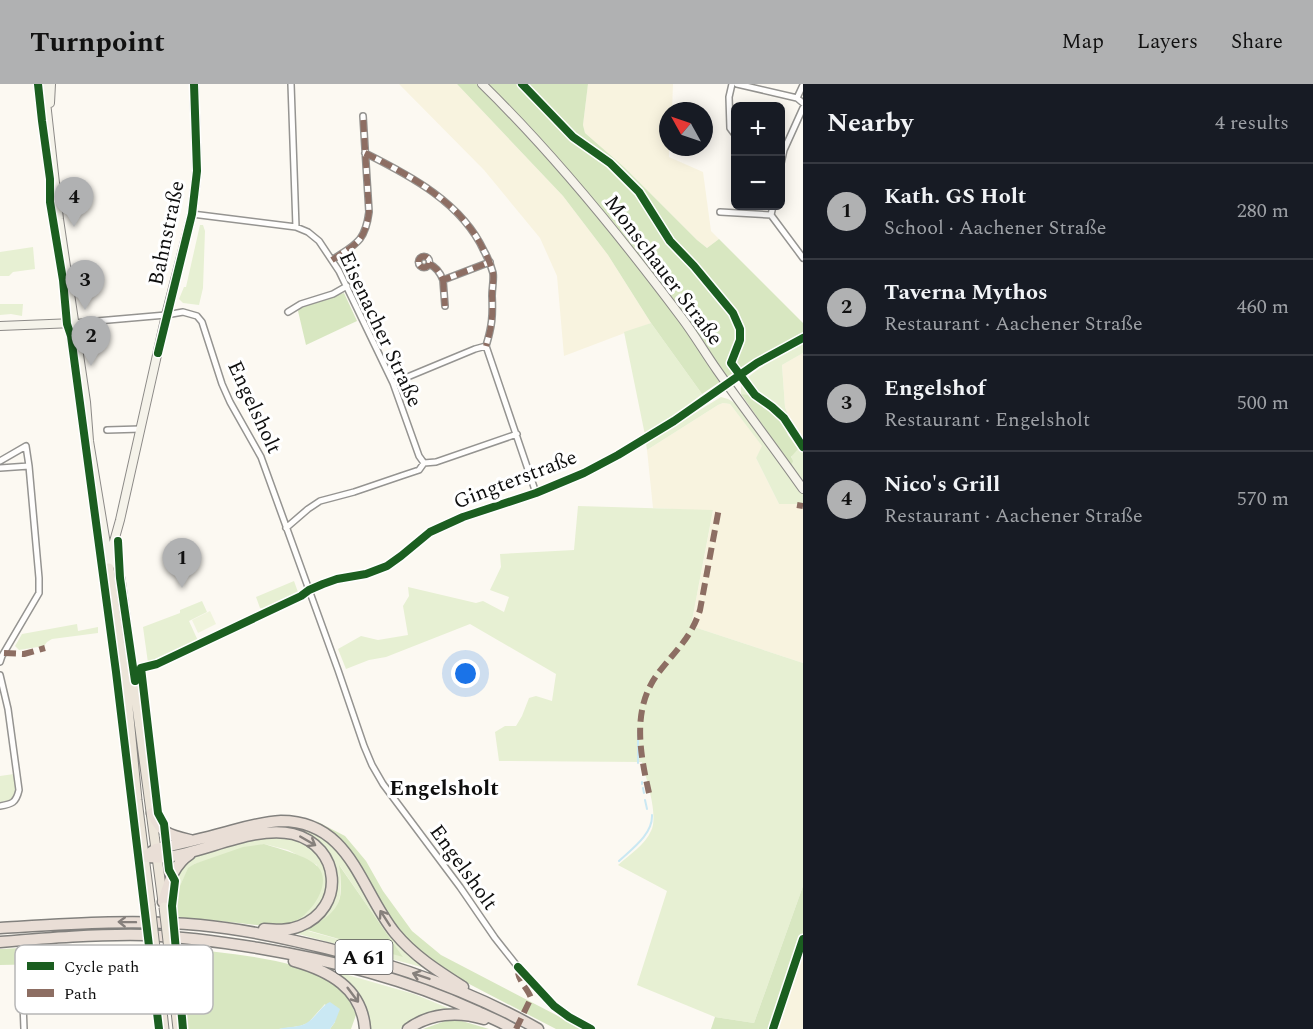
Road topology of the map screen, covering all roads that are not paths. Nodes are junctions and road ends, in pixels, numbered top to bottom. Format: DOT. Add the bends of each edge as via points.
graph roads {
  1 [pos="44,84"];
  2 [pos="51,84"];
  3 [pos="194,84"];
  4 [pos="291,84"];
  5 [pos="482,84"];
  6 [pos="732,84"];
  7 [pos="737,84"];
  8 [pos="803,85"];
  9 [pos="797,98"];
  10 [pos="803,103"];
  11 [pos="803,108"];
  12 [pos="48,109"];
  13 [pos="363,116"];
  14 [pos="731,130"];
  15 [pos="785,143"];
  16 [pos="365,153"];
  17 [pos="772,210"];
  18 [pos="720,212"];
  19 [pos="192,214"];
  20 [pos="771,215"];
  21 [pos="296,227"];
  22 [pos="803,258"];
  23 [pos="332,260"];
  24 [pos="489,262"];
  25 [pos="429,264"];
  26 [pos="443,279"];
  27 [pos="347,286"];
  28 [pos="445,306"];
  29 [pos="288,312"];
  30 [pos="166,315"];
  31 [pos="74,323"];
  32 [pos="0,326"];
  33 [pos="803,338"];
  34 [pos="486,346"];
  35 [pos="393,383"];
  36 [pos="727,383"];
  37 [pos="88,414"];
  38 [pos="141,429"];
  39 [pos="107,430"];
  40 [pos="517,434"];
  41 [pos="0,461"];
  42 [pos="424,464"];
  43 [pos="29,466"];
  44 [pos="0,468"];
  45 [pos="803,489"];
  46 [pos="536,493"];
  47 [pos="118,526"];
  48 [pos="286,528"];
  49 [pos="113,545"];
  50 [pos="109,568"];
  51 [pos="120,578"];
  52 [pos="309,590"];
  53 [pos="0,662"];
  54 [pos="0,675"];
  55 [pos="0,806"];
  56 [pos="152,813"];
  57 [pos="197,845"];
  58 [pos="157,853"];
  59 [pos="144,857"];
  60 [pos="164,904"];
  61 [pos="0,928"];
  62 [pos="227,929"];
  63 [pos="0,942"];
  64 [pos="155,945"];
  65 [pos="169,945"];
  66 [pos="244,946"];
  67 [pos="494,1006"];
  68 [pos="23,1014"];
  69 [pos="162,1014"];
  70 [pos="176,1014"];
  71 [pos="512,1028"];
  72 [pos="24,1029"];
  73 [pos="164,1029"];
  74 [pos="178,1029"];
  75 [pos="366,1029"];
  76 [pos="408,1029"];
  77 [pos="538,1029"];
  78 [pos="591,1029"];
  1 -- 12 [label="main road"];
  2 -- 12 [label="main road"];
  3 -- 19 [label="main road, Bahnstraße" via="197,171"];
  4 -- 21 [label="street"];
  5 -- 36 [label="main road, Monschauer Straße" via="539,143 631,253"];
  6 -- 14 [label="street"];
  7 -- 9 [label="street"];
  8 -- 9 [label="street"];
  9 -- 10 [label="street"];
  11 -- 15 [label="street"];
  12 -- 31 [label="main road"];
  13 -- 16 [label="street"];
  16 -- 23 [label="street" via="367,225 359,242"];
  16 -- 24 [label="street" via="433,192 462,217"];
  17 -- 20 [label="street"];
  18 -- 20 [label="street"];
  19 -- 21 [label="street, Eisenacher Straße"];
  19 -- 30 [label="main road, Bahnstraße"];
  20 -- 22 [label="street"];
  21 -- 23 [label="street, Eisenacher Straße" via="319,241"];
  23 -- 27 [label="street, Eisenacher Straße"];
  24 -- 26 [label="street"];
  24 -- 34 [label="street" via="493,274 493,316"];
  25 -- 26 [label="street"];
  26 -- 28 [label="street"];
  27 -- 29 [label="street"];
  27 -- 35 [label="street, Eisenacher Straße"];
  30 -- 31 [label="street, Engelsholt"];
  30 -- 38 [label="main road, Bahnstraße"];
  30 -- 48 [label="street, Engelsholt" via="183,312 202,322 222,384 261,457"];
  31 -- 32 [label="main road"];
  31 -- 37 [label="main road"];
  33 -- 36 [label="street, Gingterstraße"];
  34 -- 35 [label="street"];
  34 -- 40 [label="street"];
  35 -- 42 [label="street, Eisenacher Straße"];
  36 -- 45 [label="main road, Monschauer Straße"];
  36 -- 46 [label="street, Gingterstraße" via="618,455"];
  37 -- 49 [label="main road"];
  37 -- 50 [label="main road"];
  38 -- 39 [label="street"];
  38 -- 47 [label="main road, Bahnstraße"];
  40 -- 42 [label="street"];
  40 -- 46 [label="street"];
  41 -- 43 [label="street" via="26,446"];
  42 -- 48 [label="street" via="419,470 320,501"];
  43 -- 44 [label="street"];
  43 -- 53 [label="street" via="39,593"];
  46 -- 52 [label="street, Gingterstraße" via="440,527 387,566"];
  47 -- 49 [label="main road, Bahnstraße"];
  47 -- 51 [label="main road, Bahnstraße"];
  48 -- 52 [label="street, Engelsholt"];
  49 -- 50 [label="main road, Bahnstraße"];
  49 -- 51 [label="main road"];
  50 -- 59 [label="main road"];
  51 -- 56 [label="main road"];
  52 -- 78 [label="street, Engelsholt" via="363,746 383,784 518,967 554,1006"];
  54 -- 55 [label="street" via="19,790 17,799"];
  56 -- 57 [label="highway" via="164,832"];
  56 -- 58 [label="main road"];
  57 -- 58 [label="highway"];
  57 -- 60 [label="highway" via="177,865"];
  57 -- 62 [label="highway, one-way" via="287,833 314,844 331,869 330,896 310,921 284,930"];
  67 -- 57 [label="highway, one-way" via="411,950 386,921 351,859 335,841 315,828 268,822"];
  58 -- 59 [label="highway"];
  58 -- 60 [label="main road"];
  59 -- 64 [label="main road, bridge"];
  60 -- 65 [label="main road, bridge"];
  62 -- 61 [label="highway, A 61, one-way" via="126,922"];
  67 -- 62 [label="highway, A 61, one-way" via="430,979 350,953"];
  63 -- 66 [label="highway, A 61" via="144,935"];
  66 -- 71 [label="highway, A 61" via="357,968 397,980"];
  66 -- 75 [label="highway, one-way" via="309,965 334,977 359,1004"];
  67 -- 77 [label="highway, A 61"];
  68 -- 72 [label="street"];
  69 -- 73 [label="main road, bridge"];
  70 -- 74 [label="main road, bridge"];
  71 -- 76 [label="highway" via="477,1017 445,1015 431,1017"];
}
